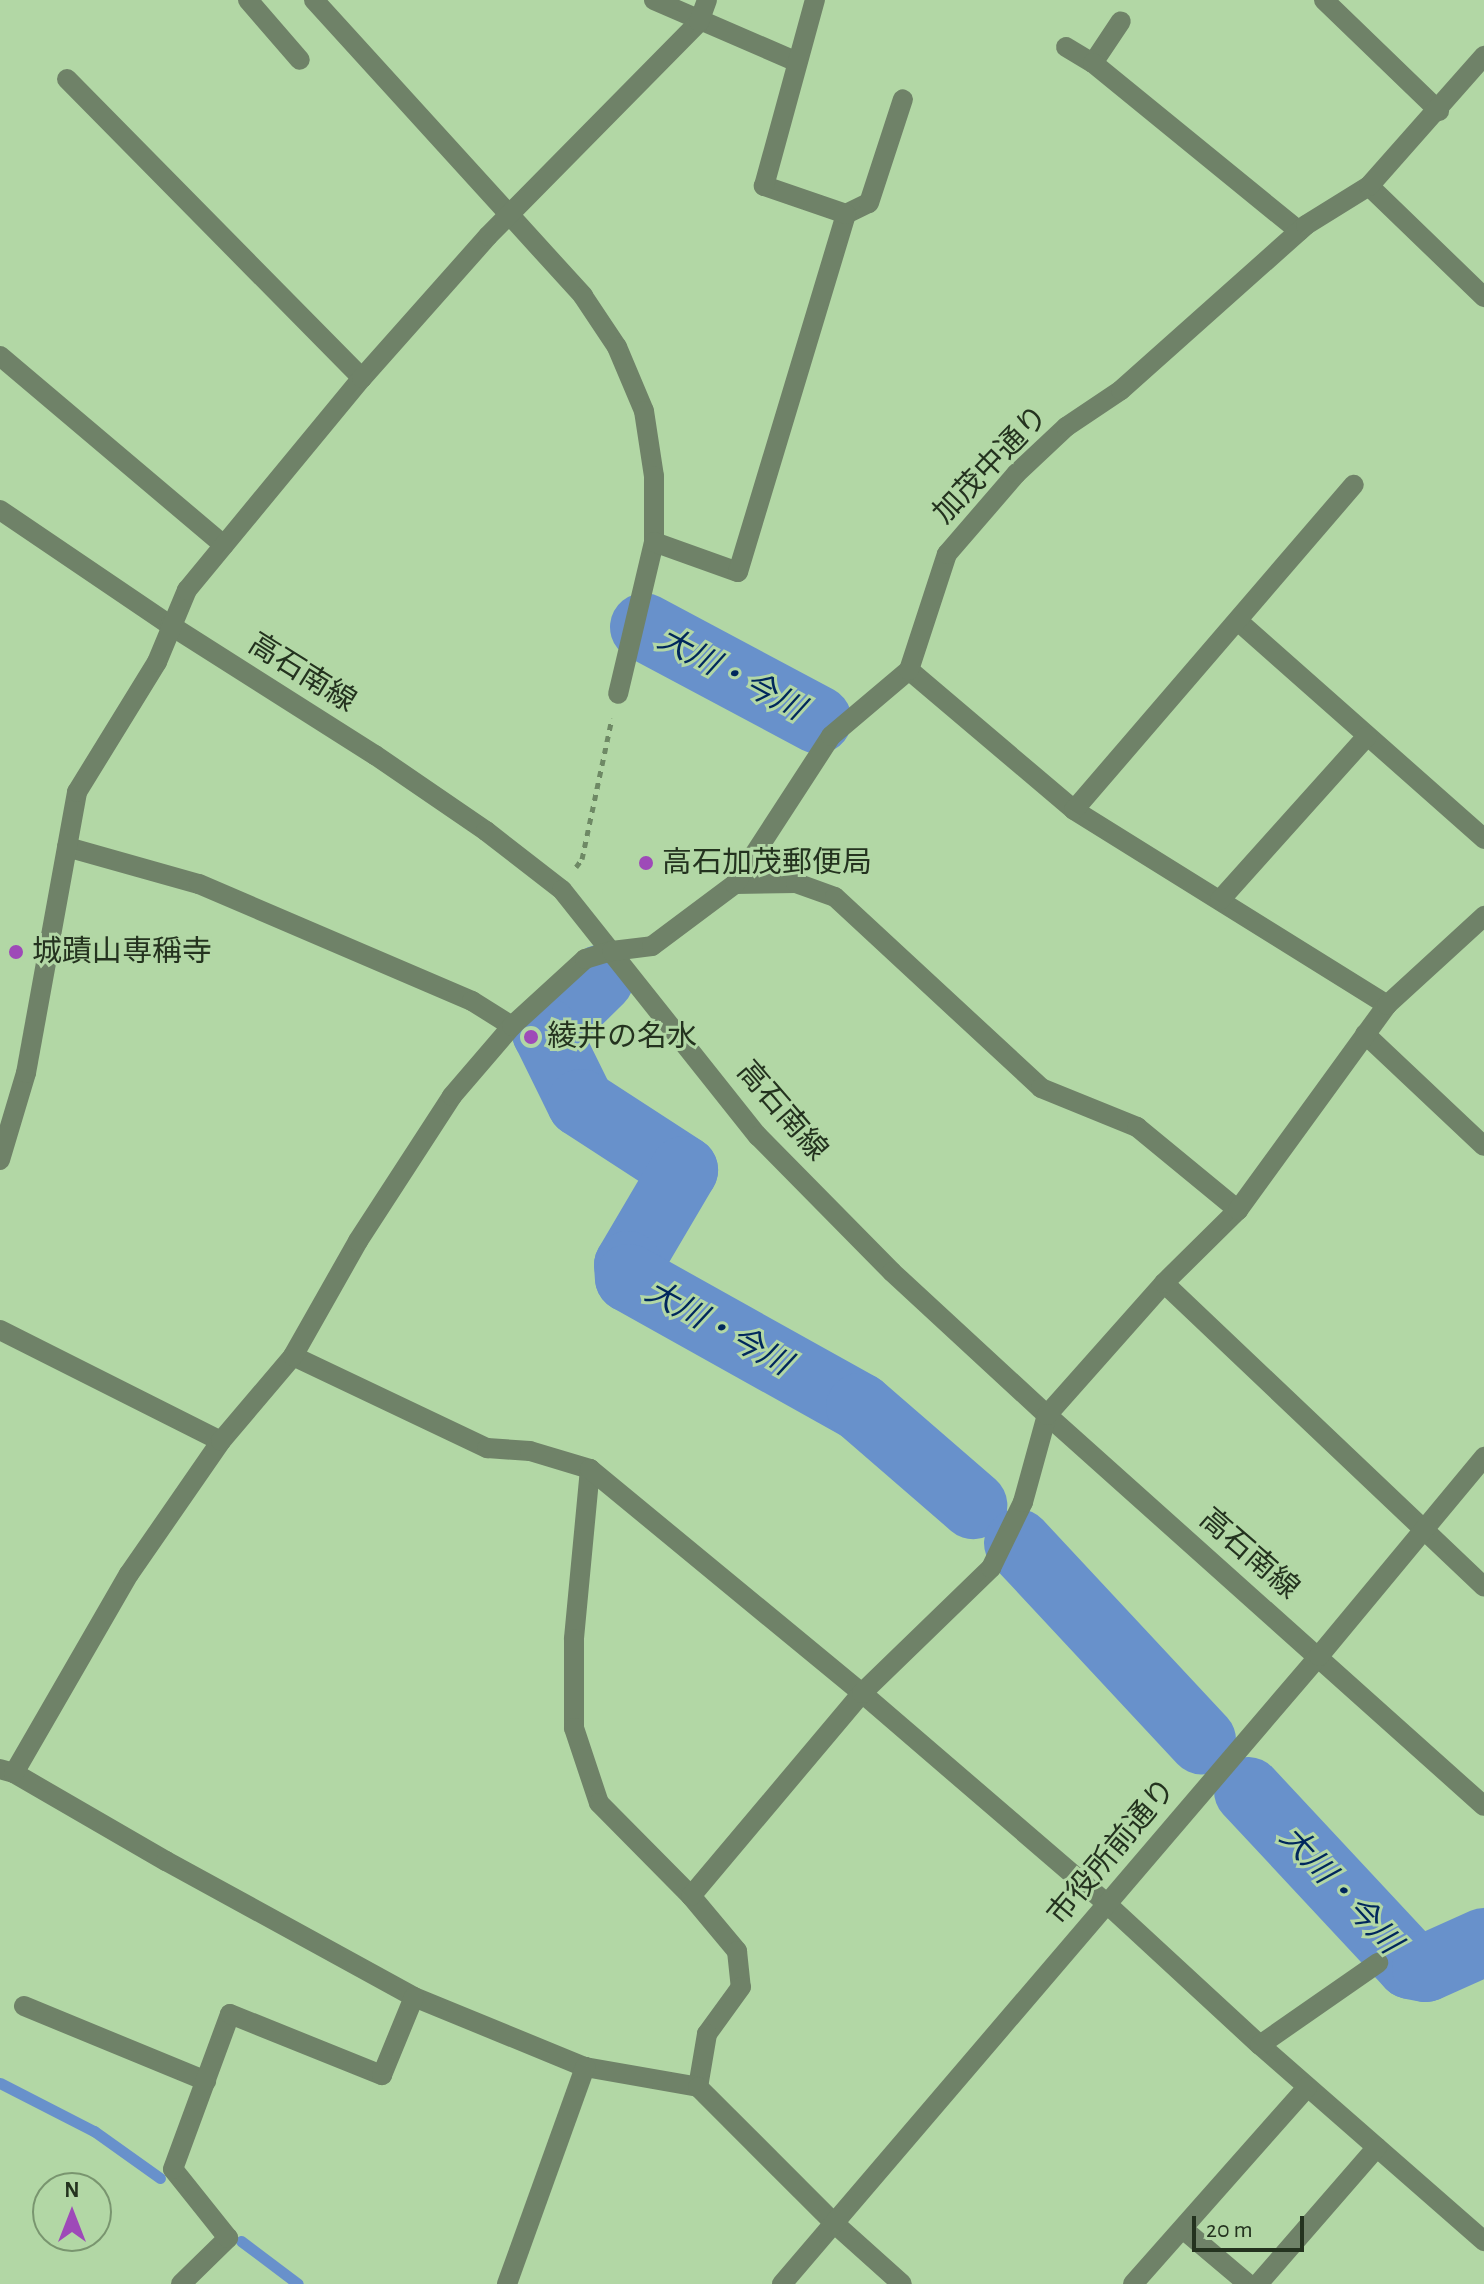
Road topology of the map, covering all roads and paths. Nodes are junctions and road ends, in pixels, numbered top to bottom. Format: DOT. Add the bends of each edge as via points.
graph roads {
  1 [pos="248,0"];
  2 [pos="314,0"];
  3 [pos="654,0"];
  4 [pos="707,0"];
  5 [pos="815,0"];
  6 [pos="1324,0"];
  7 [pos="1121,21"];
  8 [pos="699,22"];
  9 [pos="1066,47"];
  10 [pos="1484,56"];
  11 [pos="300,60"];
  12 [pos="797,62"];
  13 [pos="1093,63"];
  14 [pos="67,79"];
  15 [pos="903,99"];
  16 [pos="1439,111"];
  17 [pos="1369,186"];
  18 [pos="846,214"];
  19 [pos="508,217"];
  20 [pos="1299,231"];
  21 [pos="1484,297"];
  22 [pos="0,356"];
  23 [pos="362,378"];
  24 [pos="1354,485"];
  25 [pos="0,510"];
  26 [pos="654,542"];
  27 [pos="224,545"];
  28 [pos="1238,621"];
  29 [pos="170,625"];
  30 [pos="909,670"];
  31 [pos="618,694"];
  32 [pos="1367,736"];
  33 [pos="1074,810"];
  34 [pos="1484,839"];
  35 [pos="67,847"];
  36 [pos="735,884"];
  37 [pos="562,890"];
  38 [pos="1220,900"];
  39 [pos="1484,916"];
  40 [pos="612,951"];
  41 [pos="1387,1005"];
  42 [pos="512,1026"];
  43 [pos="1365,1034"];
  44 [pos="1484,1146"];
  45 [pos="0,1160"];
  46 [pos="1238,1210"];
  47 [pos="1164,1283"];
  48 [pos="0,1330"];
  49 [pos="293,1356"];
  50 [pos="1047,1415"];
  51 [pos="221,1441"];
  52 [pos="1484,1457"];
  53 [pos="590,1469"];
  54 [pos="1423,1528"];
  55 [pos="1484,1587"];
  56 [pos="1319,1656"];
  57 [pos="862,1693"];
  58 [pos="7,1771"];
  59 [pos="1484,1806"];
  60 [pos="691,1896"];
  61 [pos="1107,1904"];
  62 [pos="1378,1963"];
  63 [pos="414,1997"];
  64 [pos="24,2006"];
  65 [pos="1260,2045"];
  66 [pos="585,2067"];
  67 [pos="206,2081"];
  68 [pos="698,2087"];
  69 [pos="1307,2087"];
  70 [pos="1377,2147"];
  71 [pos="834,2223"];
  72 [pos="1183,2229"];
  73 [pos="1484,2241"];
  74 [pos="181,2284"];
  75 [pos="507,2284"];
  76 [pos="782,2284"];
  77 [pos="902,2284"];
  78 [pos="1133,2284"];
  79 [pos="1248,2284"];
  80 [pos="1258,2284"];
  1 -- 11 [label="street"];
  2 -- 19 [label="street"];
  3 -- 8 [label="street"];
  4 -- 8 [label="street"];
  5 -- 12 [label="street"];
  6 -- 16 [label="street"];
  7 -- 13 [label="street"];
  8 -- 12 [label="street"];
  8 -- 19 [label="street"];
  9 -- 13 [label="street"];
  10 -- 16 [label="street, 加茂中通り"];
  12 -- 18 [label="street" via="764,186"];
  13 -- 20 [label="street"];
  14 -- 23 [label="street"];
  15 -- 18 [label="street" via="869,203"];
  16 -- 17 [label="street, 加茂中通り"];
  17 -- 20 [label="street, 加茂中通り"];
  17 -- 21 [label="street"];
  18 -- 26 [label="street" via="738,572"];
  19 -- 23 [label="street"];
  19 -- 26 [label="street" via="583,296 617,347 644,411 654,476"];
  20 -- 30 [label="street, 加茂中通り" via="1121,390 1066,427 1016,474 947,554"];
  22 -- 27 [label="street"];
  23 -- 27 [label="street"];
  24 -- 28 [label="street"];
  25 -- 29 [label="street, 高石南線"];
  26 -- 31 [label="street"];
  27 -- 29 [label="street" via="187,590"];
  28 -- 32 [label="street"];
  28 -- 33 [label="street"];
  29 -- 35 [label="street" via="157,662 77,792"];
  29 -- 37 [label="street, 高石南線" via="375,755"];
  30 -- 33 [label="street"];
  30 -- 36 [label="street" via="831,736"];
  31 -- 37 [label="path" via="582,859"];
  32 -- 34 [label="street"];
  32 -- 38 [label="street"];
  33 -- 38 [label="street"];
  35 -- 42 [label="street" via="199,884 472,1001"];
  35 -- 45 [label="street" via="26,1073"];
  36 -- 40 [label="street" via="652,946"];
  36 -- 46 [label="street" via="796,883 835,897 1041,1088 1137,1127"];
  37 -- 40 [label="street, 高石南線"];
  38 -- 41 [label="street"];
  39 -- 41 [label="street"];
  40 -- 42 [label="street" via="585,959"];
  40 -- 50 [label="street, 高石南線" via="758,1136 892,1272"];
  41 -- 43 [label="street"];
  42 -- 49 [label="street" via="452,1096 358,1241"];
  43 -- 44 [label="street"];
  43 -- 46 [label="street"];
  46 -- 47 [label="street"];
  47 -- 50 [label="street"];
  47 -- 54 [label="street"];
  48 -- 51 [label="street"];
  49 -- 51 [label="street"];
  49 -- 53 [label="street" via="487,1448 530,1451"];
  50 -- 56 [label="street, 高石南線"];
  50 -- 57 [label="street" via="1023,1502 991,1568"];
  51 -- 58 [label="street" via="129,1574"];
  52 -- 54 [label="street, 市役所前通り"];
  53 -- 57 [label="street"];
  53 -- 60 [label="street" via="574,1639 574,1728 599,1803"];
  54 -- 55 [label="street"];
  54 -- 56 [label="street, 市役所前通り"];
  56 -- 59 [label="street, 高石南線"];
  56 -- 61 [label="street, 市役所前通り"];
  57 -- 60 [label="street"];
  57 -- 61 [label="street"];
  58 -- 63 [label="street"];
  60 -- 68 [label="street" via="737,1951 741,1987 707,2034"];
  61 -- 65 [label="street"];
  61 -- 71 [label="street, 市役所前通り"];
  62 -- 65 [label="street"];
  63 -- 66 [label="street"];
  63 -- 67 [label="street" via="382,2075 230,2014"];
  64 -- 67 [label="street"];
  65 -- 69 [label="street"];
  66 -- 68 [label="street"];
  66 -- 75 [label="street"];
  67 -- 74 [label="street" via="173,2169 228,2238"];
  68 -- 71 [label="street"];
  69 -- 70 [label="street"];
  69 -- 72 [label="street"];
  70 -- 73 [label="street"];
  70 -- 80 [label="street"];
  71 -- 76 [label="street, 市役所前通り"];
  71 -- 77 [label="street"];
  72 -- 78 [label="street"];
  72 -- 79 [label="street"];
}
